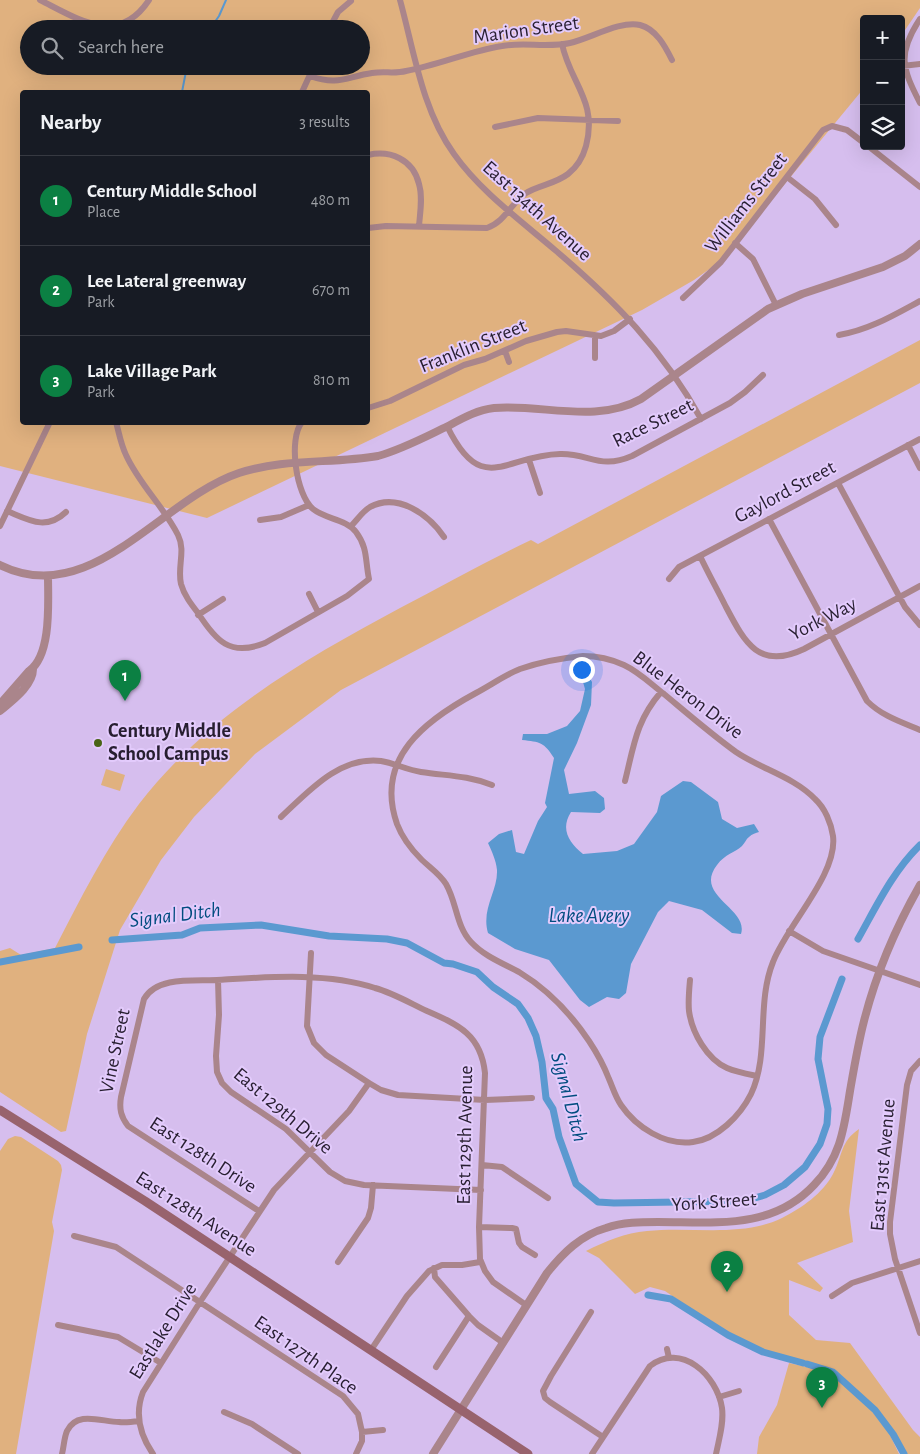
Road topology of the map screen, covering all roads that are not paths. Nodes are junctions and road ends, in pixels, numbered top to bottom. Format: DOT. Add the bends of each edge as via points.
graph roads {
  1 [pos="40,0"];
  2 [pos="148,0"];
  3 [pos="400,0"];
  4 [pos="351,1"];
  5 [pos="920,19"];
  6 [pos="83,20"];
  7 [pos="128,20"];
  8 [pos="334,20"];
  9 [pos="562,44"];
  10 [pos="672,60"];
  11 [pos="904,60"];
  12 [pos="920,64"];
  13 [pos="905,66"];
  14 [pos="418,68"];
  15 [pos="905,71"];
  16 [pos="370,74"];
  17 [pos="364,75"];
  18 [pos="310,76"];
  19 [pos="303,90"];
  20 [pos="920,103"];
  21 [pos="589,120"];
  22 [pos="618,121"];
  23 [pos="495,127"];
  24 [pos="860,140"];
  25 [pos="873,150"];
  26 [pos="370,155"];
  27 [pos="787,177"];
  28 [pos="920,187"];
  29 [pos="509,210"];
  30 [pos="836,224"];
  31 [pos="419,226"];
  32 [pos="370,228"];
  33 [pos="735,243"];
  34 [pos="920,244"];
  35 [pos="683,298"];
  36 [pos="920,301"];
  37 [pos="776,305"];
  38 [pos="630,319"];
  39 [pos="839,335"];
  40 [pos="595,336"];
  41 [pos="505,350"];
  42 [pos="594,358"];
  43 [pos="509,362"];
  44 [pos="674,375"];
  45 [pos="763,375"];
  46 [pos="370,407"];
  47 [pos="701,419"];
  48 [pos="49,425"];
  49 [pos="117,425"];
  50 [pos="300,425"];
  51 [pos="447,426"];
  52 [pos="920,439"];
  53 [pos="908,445"];
  54 [pos="530,460"];
  55 [pos="297,463"];
  56 [pos="920,468"];
  57 [pos="838,483"];
  58 [pos="540,493"];
  59 [pos="308,505"];
  60 [pos="6,511"];
  61 [pos="66,512"];
  62 [pos="166,516"];
  63 [pos="769,519"];
  64 [pos="260,520"];
  65 [pos="0,526"];
  66 [pos="351,526"];
  67 [pos="444,537"];
  68 [pos="700,556"];
  69 [pos="0,565"];
  70 [pos="48,576"];
  71 [pos="669,579"];
  72 [pos="920,586"];
  73 [pos="309,594"];
  74 [pos="900,597"];
  75 [pos="223,599"];
  76 [pos="318,612"];
  77 [pos="198,615"];
  78 [pos="920,625"];
  79 [pos="831,634"];
  80 [pos="34,668"];
  81 [pos="661,692"];
  82 [pos="0,704"];
  83 [pos="0,712"];
  84 [pos="920,730"];
  85 [pos="396,766"];
  86 [pos="625,781"];
  87 [pos="492,785"];
  88 [pos="281,817"];
  89 [pos="920,885"];
  90 [pos="789,931"];
  91 [pos="311,953"];
  92 [pos="880,970"];
  93 [pos="310,978"];
  94 [pos="218,980"];
  95 [pos="690,980"];
  96 [pos="920,985"];
  97 [pos="156,987"];
  98 [pos="920,1061"];
  99 [pos="757,1076"];
  100 [pos="369,1083"];
  101 [pos="532,1098"];
  102 [pos="484,1100"];
  103 [pos="0,1110"];
  104 [pos="128,1126"];
  105 [pos="309,1151"];
  106 [pos="482,1165"];
  107 [pos="373,1185"];
  108 [pos="481,1190"];
  109 [pos="548,1198"];
  110 [pos="259,1212"];
  111 [pos="479,1227"];
  112 [pos="74,1236"];
  113 [pos="535,1255"];
  114 [pos="229,1257"];
  115 [pos="920,1261"];
  116 [pos="338,1262"];
  117 [pos="480,1262"];
  118 [pos="434,1268"];
  119 [pos="898,1268"];
  120 [pos="832,1296"];
  121 [pos="200,1302"];
  122 [pos="526,1305"];
  123 [pos="591,1312"];
  124 [pos="469,1316"];
  125 [pos="58,1325"];
  126 [pos="920,1333"];
  127 [pos="502,1342"];
  128 [pos="667,1349"];
  129 [pos="371,1350"];
  130 [pos="669,1358"];
  131 [pos="161,1364"];
  132 [pos="436,1367"];
  133 [pos="739,1390"];
  134 [pos="719,1397"];
  135 [pos="462,1410"];
  136 [pos="224,1412"];
  137 [pos="138,1421"];
  138 [pos="383,1430"];
  139 [pos="362,1432"];
  140 [pos="603,1437"];
  141 [pos="62,1454"];
  142 [pos="153,1454"];
  143 [pos="298,1454"];
  144 [pos="356,1454"];
  145 [pos="433,1454"];
  146 [pos="528,1454"];
  147 [pos="592,1454"];
  148 [pos="716,1454"];
  1 -- 6 [label="street"];
  2 -- 7 [label="street"];
  3 -- 14 [label="street, East 134th Avenue"];
  4 -- 8 [label="street"];
  5 -- 11 [label="street" via="908,40"];
  9 -- 10 [label="street, Marion Street" via="619,27 638,25 656,35"];
  9 -- 14 [label="street, Marion Street" via="504,45"];
  9 -- 21 [label="street" via="566,61 583,94"];
  12 -- 13 [label="street"];
  14 -- 16 [label="street, Marion Street"];
  14 -- 29 [label="street, East 134th Avenue" via="435,120 453,153 474,179"];
  15 -- 20 [label="street"];
  17 -- 18 [label="street, Marion Street" via="332,82"];
  18 -- 19 [label="street"];
  21 -- 22 [label="street"];
  21 -- 23 [label="street" via="538,118"];
  21 -- 29 [label="street" via="585,148 575,168 560,180 524,194"];
  24 -- 27 [label="street, Williams Street" via="847,130 832,126 824,130"];
  25 -- 28 [label="street"];
  26 -- 31 [label="street" via="392,154 413,170 420,186"];
  27 -- 30 [label="street" via="815,199"];
  27 -- 33 [label="street, Williams Street"];
  29 -- 31 [label="street" via="498,223 487,228"];
  29 -- 38 [label="street, East 134th Avenue"];
  31 -- 32 [label="street"];
  33 -- 35 [label="street, Williams Street" via="715,269"];
  33 -- 37 [label="street" via="753,260"];
  34 -- 37 [label="street" via="884,267"];
  36 -- 39 [label="street" via="871,327"];
  37 -- 44 [label="street"];
  38 -- 40 [label="street, Franklin Street" via="610,333"];
  38 -- 44 [label="street, East 134th Avenue"];
  40 -- 41 [label="street, Franklin Street" via="557,332"];
  40 -- 42 [label="street"];
  41 -- 43 [label="street"];
  41 -- 46 [label="street, Franklin Street" via="464,364"];
  44 -- 47 [label="street, East 134th Avenue"];
  44 -- 51 [label="street" via="641,399 621,408 596,411 496,408 472,414"];
  45 -- 47 [label="street, Race Street" via="741,395"];
  47 -- 54 [label="street, Race Street" via="625,459 601,462 562,454"];
  48 -- 60 [label="street"];
  49 -- 62 [label="street" via="133,468"];
  50 -- 55 [label="street" via="296,436"];
  51 -- 54 [label="street, Race Street" via="463,454 471,461 501,467"];
  51 -- 55 [label="street" via="378,456"];
  52 -- 53 [label="street, Gaylord Street"];
  53 -- 56 [label="street"];
  53 -- 57 [label="street, Gaylord Street"];
  54 -- 58 [label="street"];
  55 -- 59 [label="street" via="299,484"];
  55 -- 62 [label="street" via="254,468 225,479"];
  57 -- 63 [label="street, Gaylord Street"];
  57 -- 74 [label="street"];
  59 -- 64 [label="street" via="281,517"];
  59 -- 66 [label="street" via="318,513"];
  60 -- 61 [label="street" via="30,521 44,522 54,521"];
  60 -- 65 [label="street"];
  62 -- 70 [label="street" via="92,565"];
  62 -- 77 [label="street" via="181,545 183,590"];
  63 -- 68 [label="street, Gaylord Street"];
  63 -- 79 [label="street"];
  66 -- 67 [label="street" via="370,507 392,502 407,505 432,521"];
  66 -- 76 [label="street" via="365,550 369,579"];
  68 -- 71 [label="street, Gaylord Street" via="679,567"];
  68 -- 79 [label="street, York Way" via="742,636 756,650 771,656 788,656"];
  69 -- 70 [label="street" via="24,574"];
  70 -- 80 [label="street" via="46,634"];
  72 -- 74 [label="street, York Way"];
  73 -- 76 [label="street"];
  74 -- 78 [label="street"];
  74 -- 79 [label="street, York Way"];
  75 -- 77 [label="street"];
  76 -- 77 [label="street" via="265,643 236,649 216,639"];
  79 -- 84 [label="street" via="862,693 873,707"];
  80 -- 82 [label="street"];
  80 -- 83 [label="street" via="25,687"];
  81 -- 85 [label="street, Blue Heron Drive" via="624,665 597,657 569,657 526,668 454,705 434,719 413,738"];
  81 -- 86 [label="street" via="640,722"];
  81 -- 90 [label="street, Blue Heron Drive" via="740,754 800,787 822,807 834,839 832,860"];
  85 -- 87 [label="street" via="461,776"];
  85 -- 88 [label="street" via="374,761 334,772"];
  85 -- 99 [label="street, Blue Heron Drive" via="392,789 398,825 407,843 445,882 463,933 485,954 530,979 561,1006 589,1042 622,1107 636,1120 656,1136 670,1141 683,1143 708,1139 733,1119 744,1105"];
  89 -- 92 [label="street, York Street"];
  90 -- 92 [label="street" via="822,951"];
  90 -- 99 [label="street, Blue Heron Drive" via="774,960 766,986"];
  91 -- 93 [label="street"];
  92 -- 96 [label="street"];
  92 -- 122 [label="street, York Street" via="865,1019 840,1144 823,1176 813,1186 790,1205 752,1220 631,1222 598,1230 559,1257"];
  93 -- 94 [label="street, East 129th Avenue" via="282,976"];
  93 -- 100 [label="street" via="307,1018 314,1043 326,1055"];
  93 -- 102 [label="street, East 129th Avenue" via="375,988 462,1028 482,1054"];
  94 -- 97 [label="street, East 129th Avenue"];
  94 -- 105 [label="street, East 129th Drive" via="216,1056 219,1077 231,1092 286,1129"];
  95 -- 99 [label="street" via="689,1010 701,1043 724,1066"];
  97 -- 104 [label="street, Vine Street" via="146,995 142,1004 121,1097 121,1115"];
  98 -- 119 [label="street, East 131st Avenue" via="911,1071 907,1085 890,1222"];
  100 -- 102 [label="street" via="398,1095"];
  100 -- 105 [label="street, Eastlake Drive" via="349,1111"];
  101 -- 102 [label="street"];
  102 -- 106 [label="street, East 129th Avenue"];
  103 -- 114 [label="main road, East 128th Avenue"];
  104 -- 110 [label="street, East 128th Drive"];
  105 -- 107 [label="street, East 129th Drive" via="337,1177 354,1184"];
  105 -- 110 [label="street, Eastlake Drive"];
  106 -- 108 [label="street, East 129th Avenue"];
  106 -- 109 [label="street" via="502,1168"];
  107 -- 108 [label="street, East 129th Drive"];
  107 -- 116 [label="street" via="368,1218"];
  108 -- 111 [label="street, East 129th Avenue"];
  110 -- 114 [label="street, Eastlake Drive"];
  111 -- 113 [label="street" via="512,1228 516,1230 522,1247"];
  111 -- 117 [label="street, East 129th Avenue"];
  112 -- 121 [label="street, East 127th Place" via="116,1247"];
  114 -- 121 [label="street, Eastlake Drive"];
  114 -- 129 [label="main road, East 128th Avenue"];
  115 -- 119 [label="street"];
  117 -- 118 [label="street"];
  117 -- 122 [label="street" via="493,1282"];
  118 -- 124 [label="street" via="435,1277"];
  118 -- 129 [label="street" via="407,1296"];
  119 -- 120 [label="street" via="852,1283"];
  119 -- 126 [label="street, East 131st Avenue"];
  121 -- 131 [label="street, Eastlake Drive"];
  121 -- 139 [label="street, East 127th Place" via="343,1396 358,1414"];
  122 -- 127 [label="street, York Street"];
  123 -- 140 [label="street" via="541,1396"];
  124 -- 127 [label="street"];
  124 -- 132 [label="street"];
  125 -- 131 [label="street" via="118,1337"];
  127 -- 135 [label="street, York Street"];
  128 -- 130 [label="street"];
  129 -- 135 [label="main road, East 128th Avenue"];
  130 -- 134 [label="street" via="683,1358 700,1368"];
  130 -- 140 [label="street" via="650,1366"];
  131 -- 137 [label="street, Eastlake Drive" via="141,1397"];
  133 -- 134 [label="street"];
  134 -- 148 [label="street" via="722,1425"];
  135 -- 145 [label="street, York Street"];
  135 -- 146 [label="main road, East 128th Avenue"];
  136 -- 143 [label="street" via="252,1424"];
  137 -- 141 [label="street" via="78,1420 68,1430"];
  137 -- 142 [label="street, Eastlake Drive"];
  138 -- 139 [label="street"];
  139 -- 144 [label="street"];
  140 -- 147 [label="street"];
}
